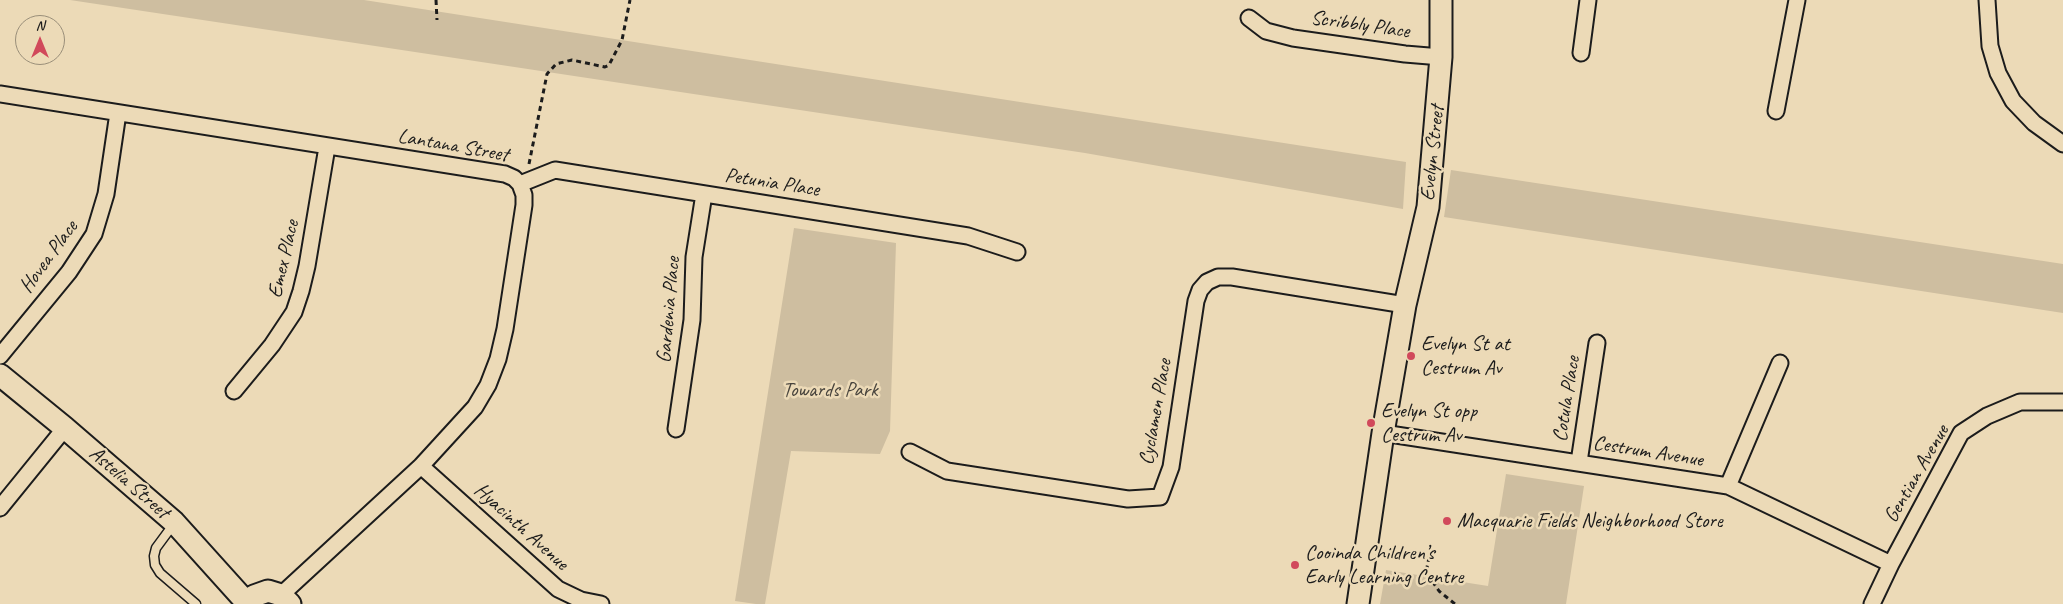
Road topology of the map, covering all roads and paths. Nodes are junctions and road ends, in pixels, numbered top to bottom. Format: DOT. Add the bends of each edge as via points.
graph roads {
  1 [pos="436,0"];
  2 [pos="630,0"];
  3 [pos="1430,0"];
  4 [pos="1441,0"];
  5 [pos="1588,0"];
  6 [pos="1798,0"];
  7 [pos="1987,0"];
  8 [pos="1249,18"];
  9 [pos="437,20"];
  10 [pos="1581,53"];
  11 [pos="1435,56"];
  12 [pos="0,94"];
  13 [pos="1776,111"];
  14 [pos="118,113"];
  15 [pos="2063,144"];
  16 [pos="327,147"];
  17 [pos="524,182"];
  18 [pos="704,194"];
  19 [pos="1017,252"];
  20 [pos="1405,305"];
  21 [pos="1597,343"];
  22 [pos="0,356"];
  23 [pos="1780,363"];
  24 [pos="0,375"];
  25 [pos="234,391"];
  26 [pos="2063,402"];
  27 [pos="65,428"];
  28 [pos="676,430"];
  29 [pos="1383,433"];
  30 [pos="910,452"];
  31 [pos="1579,462"];
  32 [pos="421,466"];
  33 [pos="1728,486"];
  34 [pos="0,508"];
  35 [pos="174,522"];
  36 [pos="1431,548"];
  37 [pos="1891,564"];
  38 [pos="286,600"];
  39 [pos="247,603"];
  40 [pos="196,604"];
  41 [pos="601,604"];
  42 [pos="1358,604"];
  43 [pos="1455,604"];
  44 [pos="1872,604"];
  1 -- 9 [label="path"];
  2 -- 17 [label="path" via="622,40 609,66 572,60 556,64 547,74"];
  3 -- 11 [label="street, Evelyn Street"];
  4 -- 11 [label="street, Evelyn Street"];
  5 -- 10 [label="street"];
  6 -- 13 [label="street"];
  7 -- 15 [label="street" via="1990,46 1998,73 2012,101 2034,124"];
  8 -- 11 [label="street, Scribbly Place" via="1266,31 1293,38"];
  11 -- 20 [label="street, Evelyn Street"];
  12 -- 14 [label="street, Lantana Street"];
  14 -- 16 [label="street, Lantana Street"];
  14 -- 22 [label="street, Hovea Place" via="106,194 94,234 69,272"];
  16 -- 17 [label="street, Lantana Street" via="505,174"];
  16 -- 25 [label="street, Emex Place" via="307,266 294,312"];
  17 -- 18 [label="street, Petunia Place" via="555,170"];
  17 -- 32 [label="street, Lantana Street" via="524,205 498,359 475,407"];
  18 -- 19 [label="street, Petunia Place" via="968,236"];
  18 -- 28 [label="street, Gardenia Place" via="694,257 692,320"];
  20 -- 29 [label="street, Evelyn Street"];
  20 -- 30 [label="street, Cyclamen Place" via="1232,277 1218,277 1207,282 1196,300 1171,467 1160,497 1128,499 947,471"];
  21 -- 31 [label="street, Cotula Place"];
  23 -- 33 [label="street"];
  24 -- 27 [label="street, Astelia Street"];
  26 -- 37 [label="street, Gentian Avenue" via="2020,402 1988,416 1962,433"];
  27 -- 34 [label="street"];
  27 -- 35 [label="street, Astelia Street"];
  29 -- 31 [label="street, Cestrum Avenue"];
  29 -- 42 [label="street, Evelyn Street"];
  31 -- 33 [label="street, Cestrum Avenue"];
  32 -- 38 [label="street, Lantana Street"];
  32 -- 41 [label="street, Hyacinth Avenue" via="558,588 581,600"];
  33 -- 37 [label="street, Cestrum Avenue"];
  35 -- 39 [label="street, Astelia Street"];
  35 -- 40 [label="lane" via="156,548 155,565 160,574"];
  36 -- 43 [label="path" via="1426,572 1439,591"];
  37 -- 44 [label="street, Gentian Avenue"];
  38 -- 39 [label="street" via="272,592 263,592"];
}
